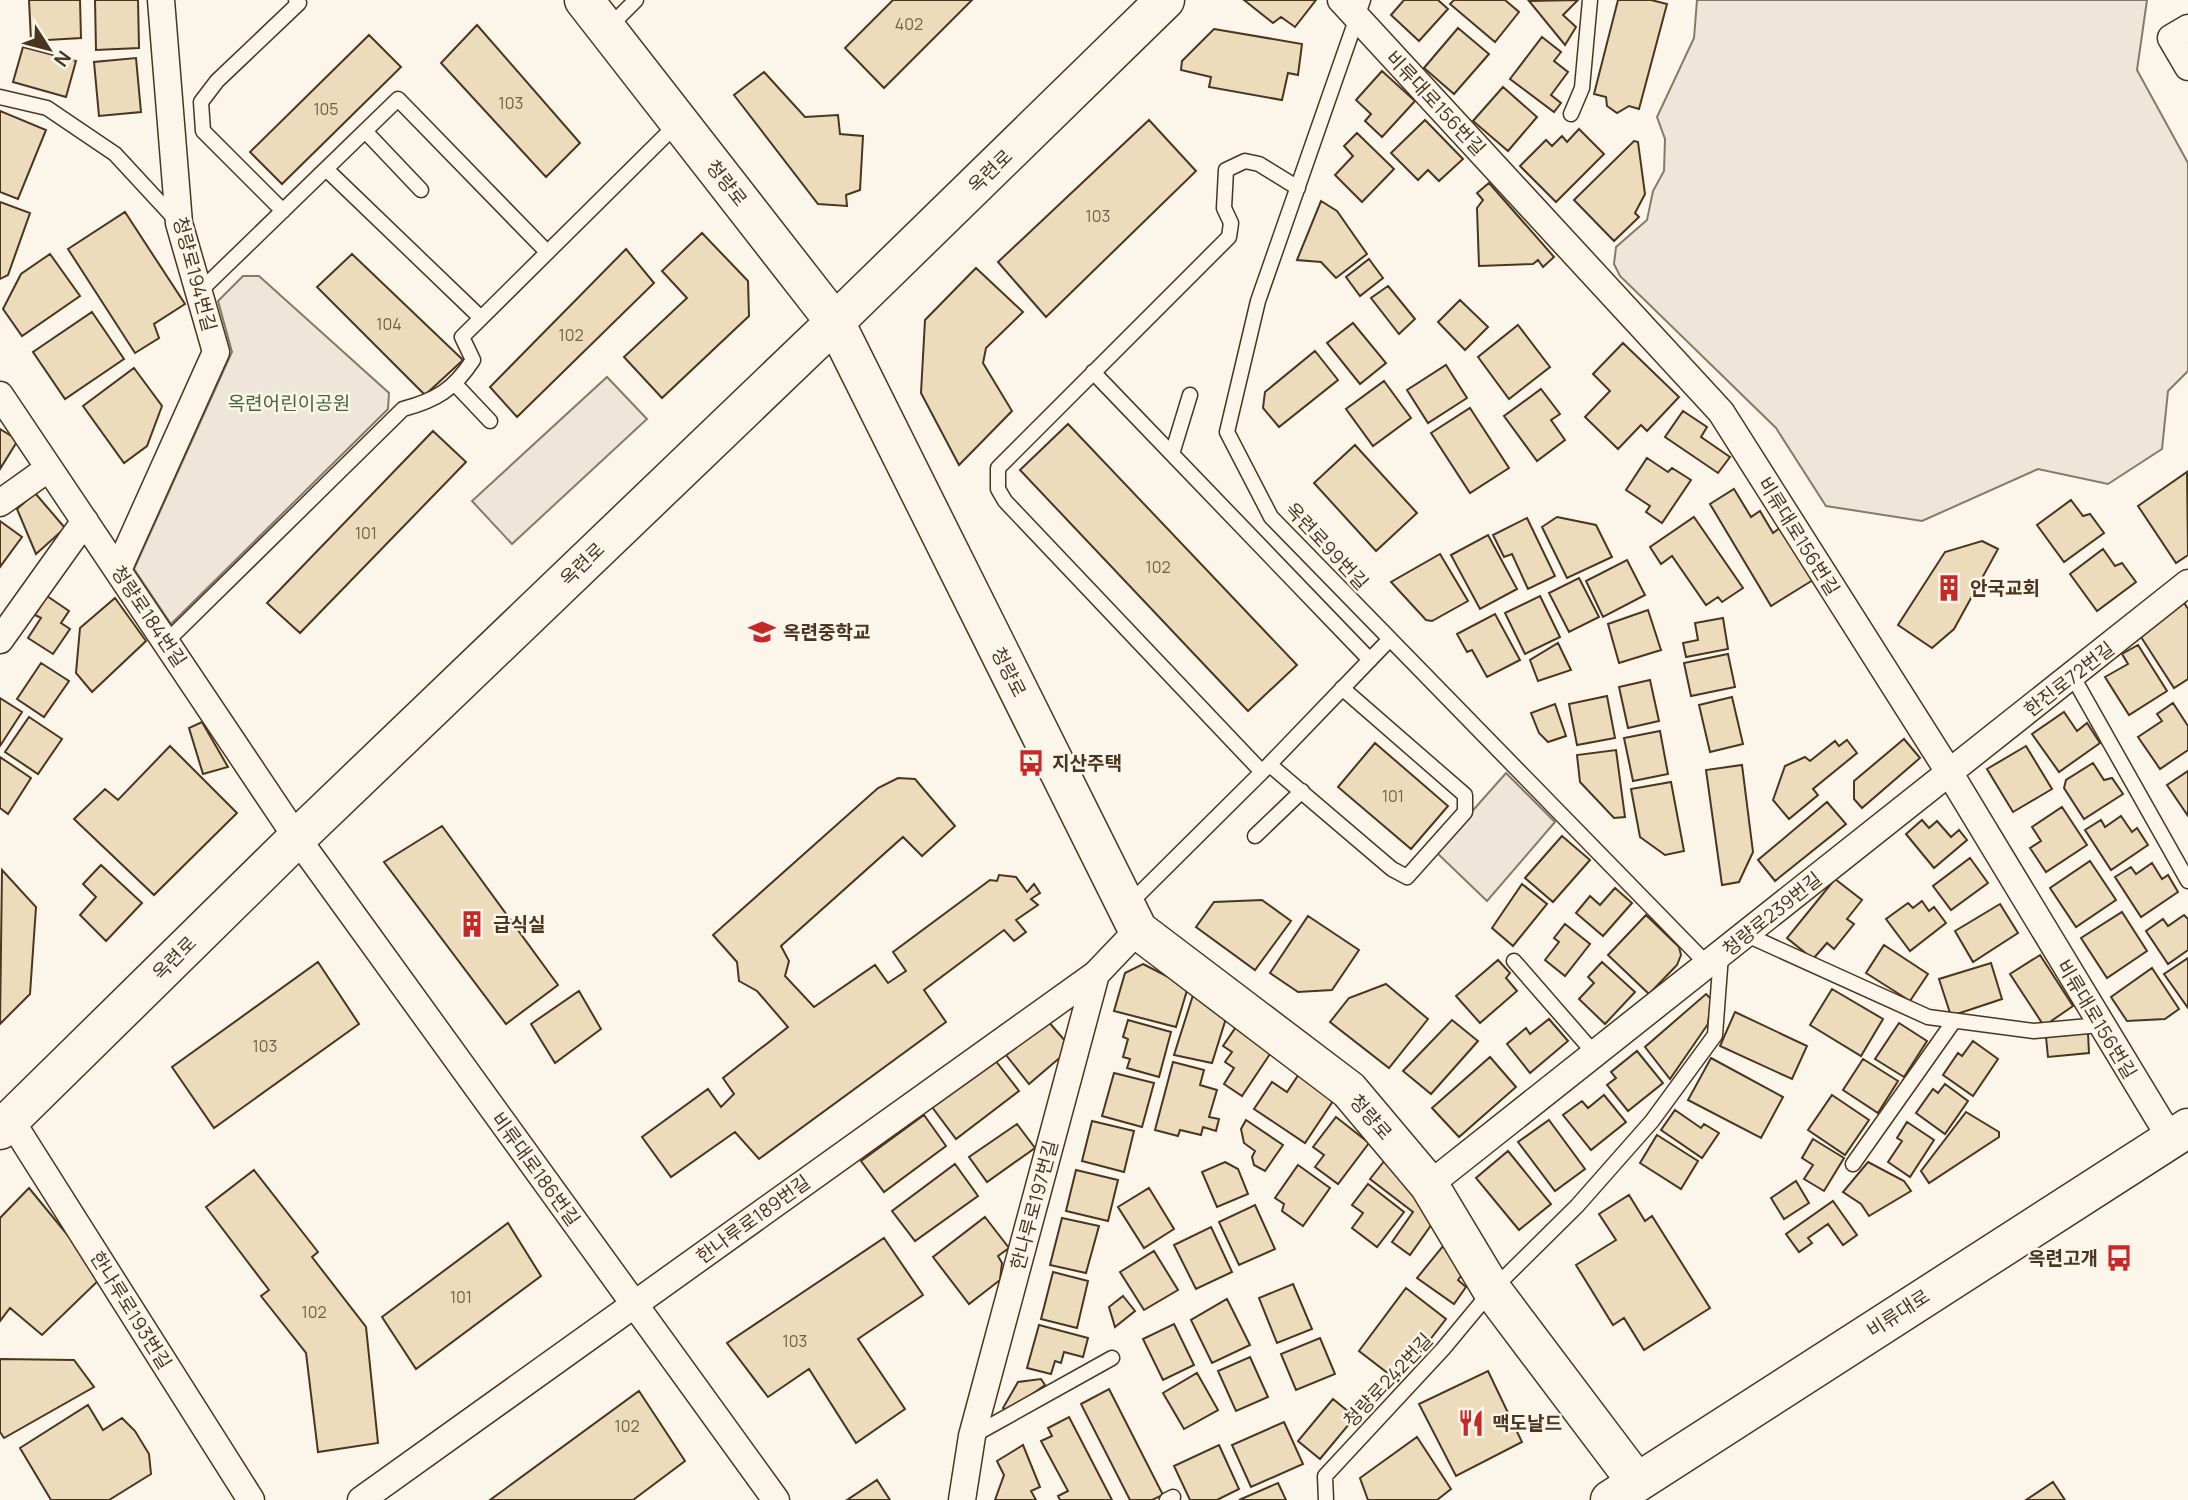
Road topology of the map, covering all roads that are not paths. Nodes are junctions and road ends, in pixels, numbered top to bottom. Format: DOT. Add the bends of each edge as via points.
graph roads {
  1 [pos="161,0"];
  2 [pos="296,0"];
  3 [pos="584,0"];
  4 [pos="636,0"];
  5 [pos="1165,0"];
  6 [pos="1590,0"];
  7 [pos="1354,6"];
  8 [pos="607,29"];
  9 [pos="2180,33"];
  10 [pos="2188,67"];
  11 [pos="0,97"];
  12 [pos="1571,114"];
  13 [pos="679,122"];
  14 [pos="365,131"];
  15 [pos="326,169"];
  16 [pos="1298,188"];
  17 [pos="421,190"];
  18 [pos="283,211"];
  19 [pos="179,223"];
  20 [pos="547,252"];
  21 [pos="199,292"];
  22 [pos="481,318"];
  23 [pos="835,322"];
  24 [pos="1093,372"];
  25 [pos="456,385"];
  26 [pos="0,395"];
  27 [pos="1191,395"];
  28 [pos="491,421"];
  29 [pos="1172,454"];
  30 [pos="49,468"];
  31 [pos="0,503"];
  32 [pos="85,521"];
  33 [pos="118,570"];
  34 [pos="2188,583"];
  35 [pos="0,639"];
  36 [pos="1390,639"];
  37 [pos="166,642"];
  38 [pos="1370,660"];
  39 [pos="2073,677"];
  40 [pos="1342,688"];
  41 [pos="1266,768"];
  42 [pos="1949,772"];
  43 [pos="1302,791"];
  44 [pos="1255,836"];
  45 [pos="297,838"];
  46 [pos="2188,881"];
  47 [pos="1132,918"];
  48 [pos="1750,936"];
  49 [pos="1714,960"];
  50 [pos="1514,961"];
  51 [pos="1096,974"];
  52 [pos="1954,1021"];
  53 [pos="2100,1025"];
  54 [pos="1595,1054"];
  55 [pos="5,1125"];
  56 [pos="2179,1133"];
  57 [pos="1853,1164"];
  58 [pos="1429,1185"];
  59 [pos="1492,1290"];
  60 [pos="635,1305"];
  61 [pos="1112,1358"];
  62 [pos="972,1436"];
  63 [pos="1623,1490"];
  64 [pos="251,1500"];
  65 [pos="360,1500"];
  66 [pos="776,1500"];
  67 [pos="962,1500"];
  68 [pos="1326,1500"];
  1 -- 19 [label="street, 청량로194번길"];
  2 -- 18 [label="lane" via="299,3 201,102 203,131"];
  3 -- 8 [label="street, 청량로"];
  4 -- 8 [label="lane"];
  5 -- 23 [label="street, 옥련로"];
  6 -- 12 [label="lane" via="1582,88"];
  7 -- 16 [label="lane, 옥련로99번길"];
  7 -- 42 [label="street, 비류대로156번길" via="1721,412"];
  8 -- 13 [label="street, 청량로"];
  9 -- 10 [label="street"];
  11 -- 19 [label="lane" via="47,108 115,154"];
  13 -- 20 [label="lane"];
  13 -- 23 [label="street, 청량로"];
  14 -- 15 [label="lane"];
  14 -- 17 [label="lane"];
  14 -- 20 [label="lane" via="398,99"];
  15 -- 18 [label="lane"];
  15 -- 22 [label="lane"];
  16 -- 24 [label="lane" via="1259,164 1245,161 1226,170 1224,208 1231,223 1229,237"];
  16 -- 36 [label="lane, 옥련로99번길" via="1258,301 1227,432 1271,517"];
  18 -- 21 [label="lane"];
  19 -- 21 [label="street, 청량로194번길"];
  20 -- 22 [label="lane"];
  21 -- 33 [label="street, 청량로194번길" via="216,352"];
  22 -- 25 [label="lane" via="462,337 474,360"];
  23 -- 45 [label="street, 옥련로"];
  23 -- 47 [label="street, 청량로"];
  24 -- 29 [label="lane"];
  24 -- 41 [label="lane" via="998,468 998,489"];
  25 -- 28 [label="lane"];
  25 -- 37 [label="lane" via="403,410"];
  26 -- 30 [label="street, 청량로184번길"];
  27 -- 29 [label="lane"];
  29 -- 38 [label="lane"];
  30 -- 31 [label="street"];
  30 -- 32 [label="street, 청량로184번길"];
  32 -- 33 [label="street, 청량로184번길"];
  32 -- 35 [label="street"];
  33 -- 37 [label="street, 청량로184번길"];
  34 -- 39 [label="street, 한진로72번길"];
  36 -- 38 [label="lane"];
  36 -- 49 [label="lane, 옥련로99번길"];
  37 -- 45 [label="street, 청량로184번길"];
  38 -- 40 [label="lane"];
  39 -- 42 [label="street, 한진로72번길"];
  39 -- 46 [label="lane"];
  40 -- 41 [label="lane"];
  40 -- 43 [label="lane" via="1465,795 1465,812 1407,877"];
  41 -- 43 [label="lane"];
  41 -- 47 [label="lane"];
  42 -- 48 [label="street, 청량로239번길"];
  42 -- 53 [label="street, 비류대로156번길"];
  43 -- 44 [label="lane"];
  45 -- 55 [label="street, 옥련로"];
  45 -- 60 [label="street, 비류대로186번길"];
  47 -- 51 [label="street, 한나루로189번길"];
  47 -- 58 [label="street, 청량로" via="1349,1090"];
  48 -- 49 [label="street, 청량로239번길"];
  48 -- 52 [label="lane, 청량로239번길" via="1928,1017"];
  49 -- 54 [label="street, 청량로239번길"];
  49 -- 59 [label="lane" via="1715,1035 1652,1121 1577,1206"];
  50 -- 54 [label="lane"];
  51 -- 60 [label="street, 한나루로189번길"];
  51 -- 62 [label="street, 한나루로197번길"];
  52 -- 53 [label="lane, 청량로239번길" via="2034,1031"];
  52 -- 57 [label="lane"];
  53 -- 56 [label="street, 비류대로156번길"];
  54 -- 58 [label="street, 청량로239번길"];
  55 -- 64 [label="street, 한나루로193번길"];
  56 -- 63 [label="street, 비류대로"];
  58 -- 59 [label="street, 청량로"];
  59 -- 63 [label="street, 청량로"];
  59 -- 68 [label="lane, 청량로242번길" via="1325,1476"];
  60 -- 65 [label="street, 한나루로189번길"];
  60 -- 66 [label="street, 비류대로186번길"];
  61 -- 62 [label="lane"];
  62 -- 67 [label="street, 한나루로197번길"];
}
